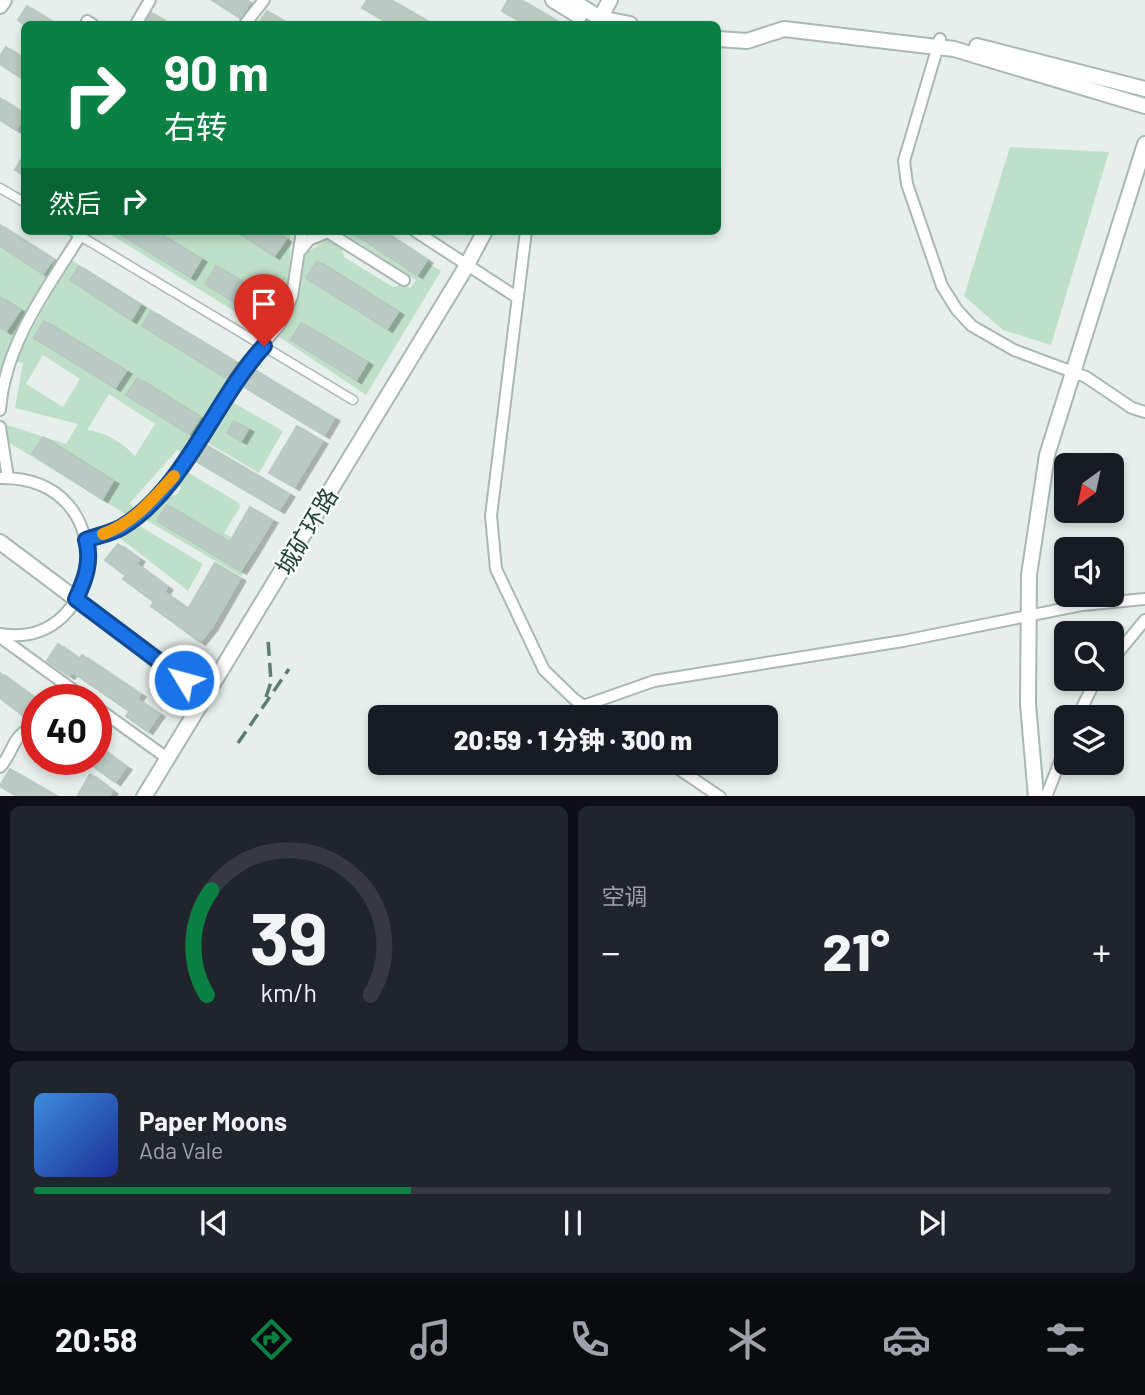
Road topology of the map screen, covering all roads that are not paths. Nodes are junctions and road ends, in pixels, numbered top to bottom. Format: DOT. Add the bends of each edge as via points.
graph roads {
  1 [pos="4,0"];
  2 [pos="150,0"];
  3 [pos="264,0"];
  4 [pos="553,0"];
  5 [pos="571,0"];
  6 [pos="610,0"];
  7 [pos="0,6"];
  8 [pos="138,21"];
  9 [pos="247,21"];
  10 [pos="595,21"];
  11 [pos="596,21"];
  12 [pos="598,21"];
  13 [pos="721,32"];
  14 [pos="721,39"];
  15 [pos="938,43"];
  16 [pos="1145,89"];
  17 [pos="1145,106"];
  18 [pos="1145,144"];
  19 [pos="0,188"];
  20 [pos="21,200"];
  21 [pos="77,235"];
  22 [pos="81,235"];
  23 [pos="302,235"];
  24 [pos="320,235"];
  25 [pos="332,235"];
  26 [pos="421,235"];
  27 [pos="483,235"];
  28 [pos="526,235"];
  29 [pos="300,250"];
  30 [pos="466,264"];
  31 [pos="404,280"];
  32 [pos="518,298"];
  33 [pos="264,346"];
  34 [pos="1074,373"];
  35 [pos="353,400"];
  36 [pos="0,410"];
  37 [pos="1145,412"];
  38 [pos="0,427"];
  39 [pos="4,478"];
  40 [pos="86,540"];
  41 [pos="0,542"];
  42 [pos="76,599"];
  43 [pos="1145,599"];
  44 [pos="1029,616"];
  45 [pos="1145,620"];
  46 [pos="0,635"];
  47 [pos="1124,645"];
  48 [pos="66,684"];
  49 [pos="205,696"];
  50 [pos="583,705"];
  51 [pos="112,718"];
  52 [pos="21,735"];
  53 [pos="167,758"];
  54 [pos="0,767"];
  55 [pos="688,775"];
  56 [pos="1054,775"];
  57 [pos="144,796"];
  58 [pos="720,796"];
  59 [pos="1036,796"];
  60 [pos="1046,796"];
  1 -- 7 [label="street"];
  2 -- 8 [label="street"];
  3 -- 9 [label="street"];
  4 -- 10 [label="street"];
  5 -- 11 [label="street"];
  6 -- 12 [label="street"];
  13 -- 15 [label="street" via="744,34 777,20"];
  14 -- 15 [label="street" via="747,41 784,29"];
  15 -- 16 [label="street"];
  15 -- 17 [label="street"];
  15 -- 34 [label="street" via="904,162 930,258 942,286 972,326 1014,350"];
  18 -- 34 [label="street"];
  19 -- 20 [label="street"];
  21 -- 36 [label="street" via="8,362"];
  22 -- 33 [label="street"];
  23 -- 29 [label="street"];
  24 -- 29 [label="street"];
  25 -- 31 [label="street"];
  26 -- 30 [label="street"];
  27 -- 30 [label="street, 城矿环路"];
  28 -- 32 [label="street"];
  29 -- 33 [label="street" via="292,296"];
  30 -- 32 [label="street"];
  30 -- 49 [label="street, 城矿环路"];
  32 -- 50 [label="street" via="491,516 496,569 544,670"];
  33 -- 35 [label="street"];
  33 -- 40 [label="street" via="240,371 183,466 146,507 121,527"];
  34 -- 37 [label="street"];
  34 -- 44 [label="street" via="1047,455 1029,575"];
  38 -- 39 [label="street"];
  39 -- 40 [label="street" via="46,486 68,502"];
  40 -- 42 [label="street" via="86,576"];
  41 -- 42 [label="street"];
  42 -- 46 [label="street" via="58,619 35,631"];
  42 -- 49 [label="street"];
  43 -- 44 [label="street"];
  44 -- 50 [label="street" via="654,681"];
  44 -- 59 [label="street" via="1028,704"];
  45 -- 47 [label="street"];
  46 -- 48 [label="street"];
  49 -- 53 [label="street, 城矿环路"];
  51 -- 53 [label="street"];
  52 -- 54 [label="street"];
  53 -- 57 [label="street, 城矿环路"];
  55 -- 58 [label="street"];
  56 -- 60 [label="street"];
}
